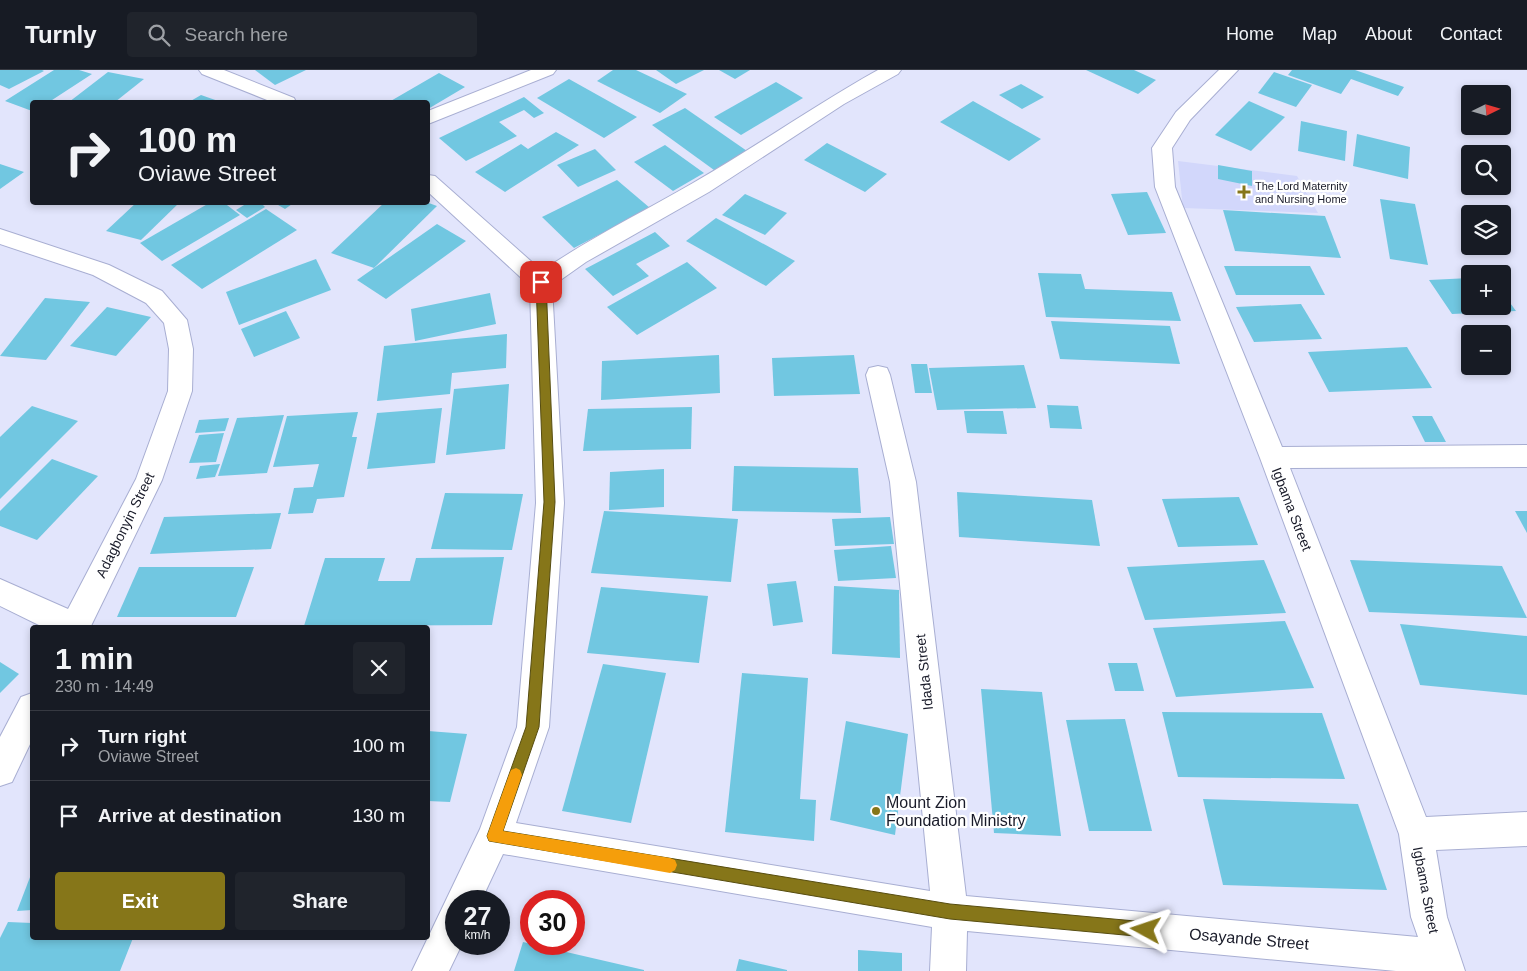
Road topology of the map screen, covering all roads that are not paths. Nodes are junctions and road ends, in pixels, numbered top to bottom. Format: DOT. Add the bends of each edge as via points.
graph roads {
  1 [pos="208,70"];
  2 [pos="547,70"];
  3 [pos="892,70"];
  4 [pos="1229,70"];
  5 [pos="282,100"];
  6 [pos="430,117"];
  7 [pos="430,183"];
  8 [pos="0,236"];
  9 [pos="541,282"];
  10 [pos="878,376"];
  11 [pos="1527,456"];
  12 [pos="1273,458"];
  13 [pos="0,592"];
  14 [pos="70,625"];
  15 [pos="75,625"];
  16 [pos="30,712"];
  17 [pos="0,770"];
  18 [pos="1527,829"];
  19 [pos="1416,834"];
  20 [pos="494,836"];
  21 [pos="468,890"];
  22 [pos="950,912"];
  23 [pos="445,939"];
  24 [pos="1444,964"];
  25 [pos="430,971"];
  26 [pos="948,971"];
  1 -- 5 [label="street"];
  2 -- 6 [label="street"];
  3 -- 9 [label="street" via="837,100 702,186 578,257"];
  4 -- 12 [label="street, Igbama Street" via="1183,116 1162,148 1165,187"];
  7 -- 9 [label="street"];
  8 -- 15 [label="street, Adagbonyin Street" via="101,270 154,297 175,320 181,349 180,391 149,480"];
  9 -- 20 [label="street" via="550,502 533,727"];
  10 -- 22 [label="street, Idada Street" via="903,482"];
  11 -- 12 [label="street"];
  12 -- 19 [label="street, Igbama Street"];
  13 -- 14 [label="street"];
  16 -- 17 [label="street"];
  18 -- 19 [label="street"];
  19 -- 24 [label="street, Igbama Street" via="1429,917"];
  20 -- 21 [label="street"];
  20 -- 22 [label="street, Osayande Street"];
  22 -- 24 [label="street, Osayande Street"];
  22 -- 26 [label="street, Idada Street"];
  23 -- 25 [label="street"];
}
